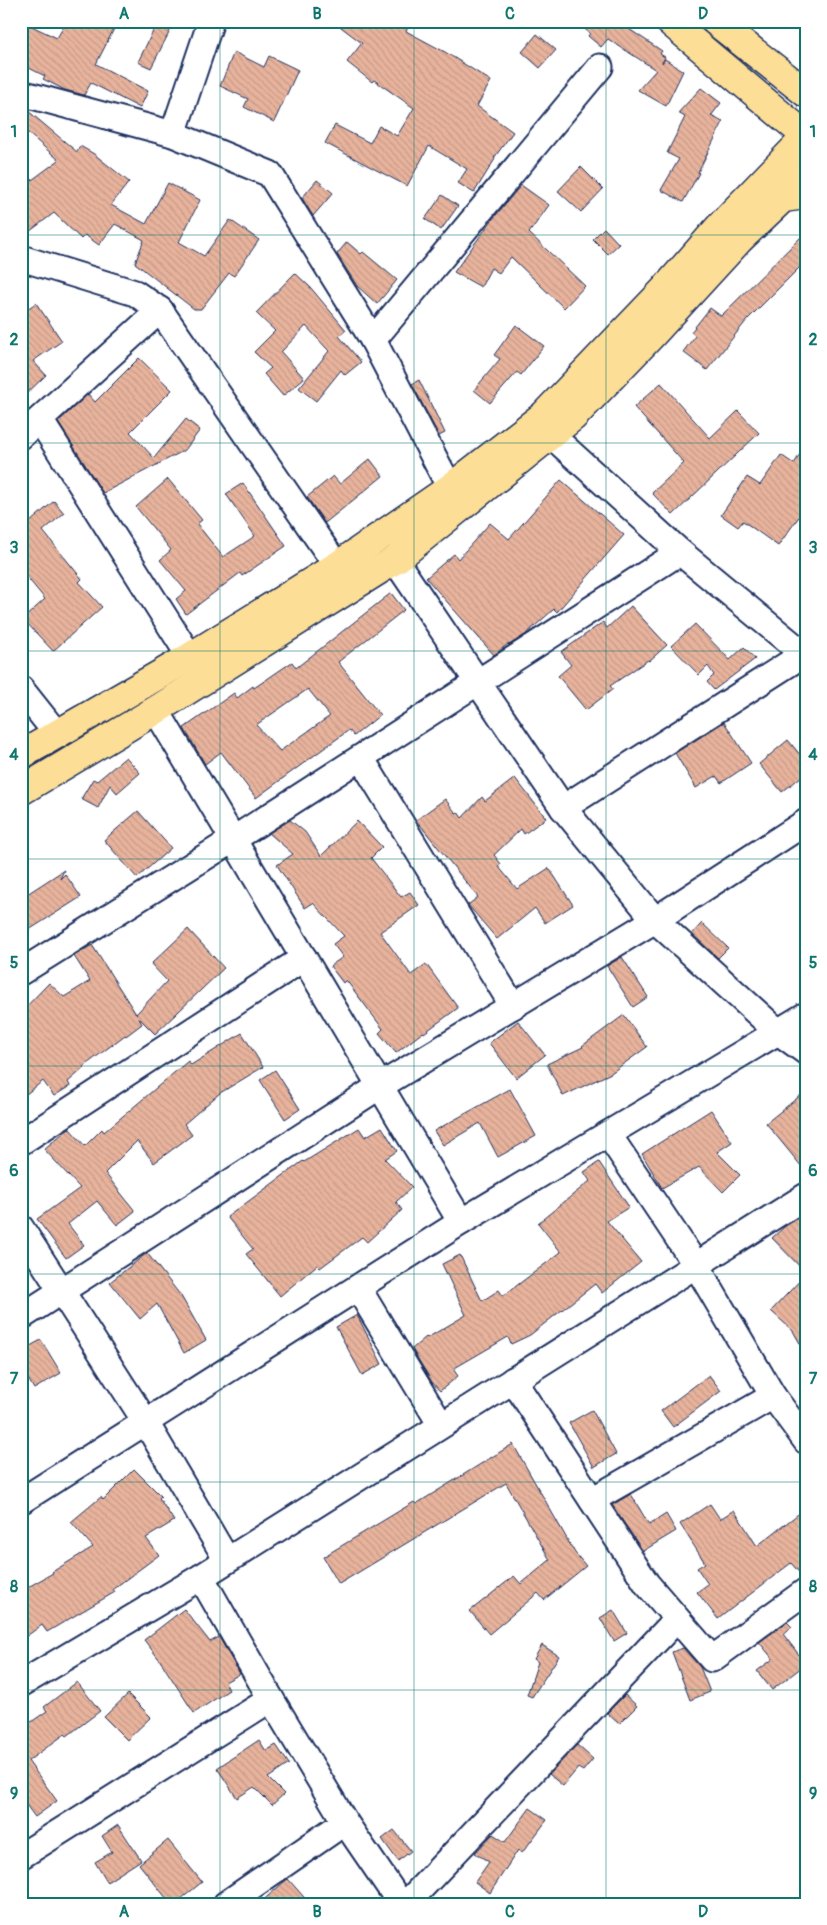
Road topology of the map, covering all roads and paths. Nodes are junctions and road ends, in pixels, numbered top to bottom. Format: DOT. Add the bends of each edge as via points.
graph roads {
  1 [pos="211,21"];
  2 [pos="669,21"];
  3 [pos="715,21"];
  4 [pos="600,67"];
  5 [pos="21,92"];
  6 [pos="806,93"];
  7 [pos="173,134"];
  8 [pos="806,137"];
  9 [pos="800,193"];
  10 [pos="21,258"];
  11 [pos="160,310"];
  12 [pos="373,340"];
  13 [pos="40,420"];
  14 [pos="551,435"];
  15 [pos="21,436"];
  16 [pos="450,488"];
  17 [pos="680,552"];
  18 [pos="395,560"];
  19 [pos="337,566"];
  20 [pos="805,655"];
  21 [pos="190,657"];
  22 [pos="478,684"];
  23 [pos="21,689"];
  24 [pos="156,710"];
  25 [pos="56,733"];
  26 [pos="21,755"];
  27 [pos="361,758"];
  28 [pos="21,791"];
  29 [pos="563,808"];
  30 [pos="806,822"];
  31 [pos="234,839"];
  32 [pos="655,920"];
  33 [pos="304,958"];
  34 [pos="21,972"];
  35 [pos="513,1006"];
  36 [pos="806,1015"];
  37 [pos="777,1031"];
  38 [pos="806,1052"];
  39 [pos="380,1086"];
  40 [pos="608,1134"];
  41 [pos="21,1142"];
  42 [pos="806,1196"];
  43 [pos="461,1222"];
  44 [pos="21,1228"];
  45 [pos="696,1265"];
  46 [pos="358,1288"];
  47 [pos="62,1292"];
  48 [pos="21,1317"];
  49 [pos="513,1380"];
  50 [pos="772,1396"];
  51 [pos="145,1421"];
  52 [pos="441,1425"];
  53 [pos="806,1441"];
  54 [pos="592,1500"];
  55 [pos="21,1501"];
  56 [pos="227,1560"];
  57 [pos="201,1577"];
  58 [pos="806,1591"];
  59 [pos="677,1620"];
  60 [pos="21,1684"];
  61 [pos="271,1699"];
  62 [pos="345,1822"];
  63 [pos="21,1856"];
  64 [pos="226,1904"];
  65 [pos="401,1904"];
  66 [pos="406,1904"];
  1 -- 7 [label="street"];
  2 -- 8 [label="main road"];
  3 -- 6 [label="main road"];
  4 -- 12 [label="street"];
  5 -- 7 [label="street"];
  7 -- 12 [label="street" via="270,174"];
  8 -- 16 [label="main road" via="544,414"];
  9 -- 14 [label="main road" via="739,240 573,417"];
  10 -- 11 [label="street" via="135,293"];
  11 -- 13 [label="street"];
  11 -- 19 [label="street"];
  12 -- 16 [label="street"];
  13 -- 15 [label="street"];
  13 -- 21 [label="street"];
  14 -- 17 [label="street"];
  14 -- 18 [label="main road"];
  16 -- 19 [label="main road"];
  17 -- 20 [label="street"];
  17 -- 22 [label="street"];
  18 -- 22 [label="street"];
  18 -- 24 [label="main road"];
  19 -- 21 [label="main road"];
  20 -- 29 [label="street"];
  21 -- 25 [label="main road"];
  22 -- 27 [label="street"];
  22 -- 29 [label="street"];
  23 -- 25 [label="street"];
  24 -- 28 [label="main road"];
  24 -- 31 [label="street"];
  25 -- 26 [label="main road"];
  27 -- 31 [label="street"];
  27 -- 35 [label="street"];
  29 -- 32 [label="street"];
  30 -- 32 [label="street"];
  31 -- 33 [label="street"];
  31 -- 34 [label="street"];
  32 -- 35 [label="street"];
  32 -- 37 [label="street"];
  33 -- 39 [label="street"];
  33 -- 41 [label="street"];
  35 -- 39 [label="street"];
  36 -- 37 [label="street"];
  37 -- 38 [label="street"];
  37 -- 40 [label="street"];
  39 -- 43 [label="street"];
  39 -- 47 [label="street"];
  40 -- 43 [label="street"];
  40 -- 45 [label="street"];
  42 -- 45 [label="street"];
  43 -- 46 [label="street"];
  44 -- 47 [label="street"];
  45 -- 49 [label="street"];
  45 -- 50 [label="street"];
  46 -- 51 [label="street"];
  46 -- 52 [label="street"];
  47 -- 48 [label="street"];
  47 -- 51 [label="street"];
  49 -- 52 [label="street"];
  49 -- 54 [label="street"];
  50 -- 53 [label="street"];
  50 -- 54 [label="street"];
  51 -- 55 [label="street"];
  51 -- 56 [label="street"];
  52 -- 56 [label="street"];
  54 -- 59 [label="street" via="647,1584"];
  56 -- 57 [label="street"];
  57 -- 60 [label="street"];
  57 -- 61 [label="street"];
  58 -- 59 [label="street" via="712,1659"];
  59 -- 66 [label="street"];
  61 -- 62 [label="street"];
  61 -- 63 [label="street"];
  62 -- 64 [label="street"];
  62 -- 65 [label="street"];
}
